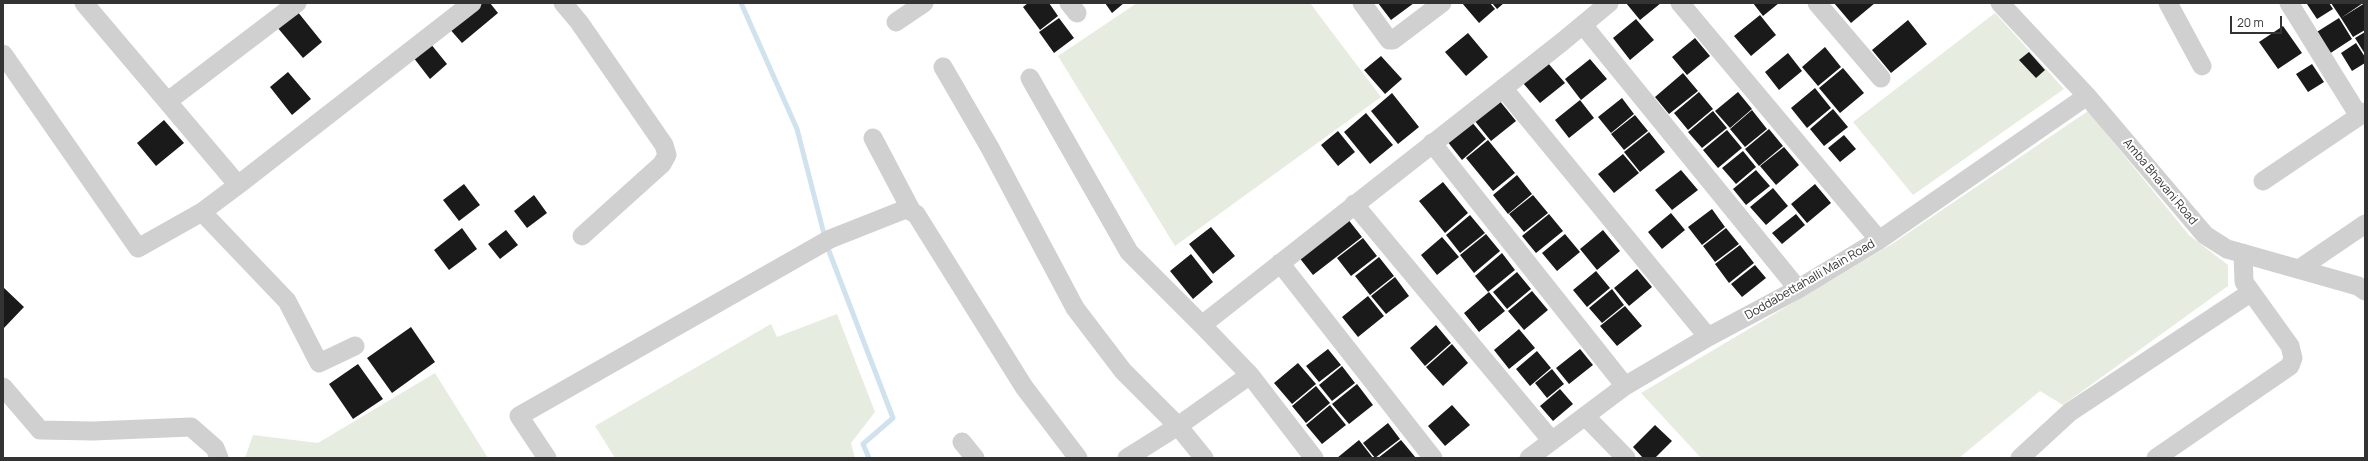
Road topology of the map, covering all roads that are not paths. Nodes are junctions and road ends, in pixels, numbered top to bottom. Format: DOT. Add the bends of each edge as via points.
graph roads {
  1 [pos="297,3"];
  2 [pos="472,3"];
  3 [pos="563,3"];
  4 [pos="924,3"];
  5 [pos="1362,3"];
  6 [pos="1442,3"];
  7 [pos="1609,3"];
  8 [pos="1680,3"];
  9 [pos="1817,3"];
  10 [pos="2000,3"];
  11 [pos="2168,3"];
  12 [pos="2289,3"];
  13 [pos="88,4"];
  14 [pos="896,22"];
  15 [pos="1583,25"];
  16 [pos="3,54"];
  17 [pos="2202,66"];
  18 [pos="944,67"];
  19 [pos="1030,78"];
  20 [pos="1881,78"];
  21 [pos="1503,88"];
  22 [pos="2086,96"];
  23 [pos="168,101"];
  24 [pos="2362,114"];
  25 [pos="873,138"];
  26 [pos="1432,143"];
  27 [pos="2263,182"];
  28 [pos="238,185"];
  29 [pos="1354,204"];
  30 [pos="911,210"];
  31 [pos="202,212"];
  32 [pos="2365,224"];
  33 [pos="582,236"];
  34 [pos="1879,240"];
  35 [pos="2242,253"];
  36 [pos="1280,264"];
  37 [pos="2299,269"];
  38 [pos="1798,289"];
  39 [pos="2365,291"];
  40 [pos="2250,293"];
  41 [pos="1202,325"];
  42 [pos="1708,337"];
  43 [pos="355,346"];
  44 [pos="1250,375"];
  45 [pos="1625,386"];
  46 [pos="3,387"];
  47 [pos="1585,416"];
  48 [pos="1178,426"];
  49 [pos="1552,441"];
  50 [pos="962,442"];
  51 [pos="1535,456"];
  52 [pos="219,458"];
  53 [pos="547,458"];
  54 [pos="976,458"];
  55 [pos="1078,458"];
  56 [pos="1127,458"];
  57 [pos="1204,458"];
  58 [pos="1314,458"];
  59 [pos="1433,458"];
  60 [pos="1626,458"];
  61 [pos="2020,458"];
  62 [pos="2156,458"];
  1 -- 23 [label="street"];
  2 -- 28 [label="street"];
  3 -- 33 [label="street" via="664,145 667,155 662,164"];
  4 -- 14 [label="street"];
  5 -- 6 [label="street" via="1389,40 1393,40"];
  7 -- 15 [label="street"];
  8 -- 34 [label="street"];
  9 -- 20 [label="street"];
  10 -- 22 [label="street, Amba Bhavani Road"];
  11 -- 17 [label="street"];
  12 -- 24 [label="street"];
  13 -- 23 [label="street"];
  15 -- 21 [label="street"];
  15 -- 38 [label="street"];
  16 -- 31 [label="street" via="138,248"];
  18 -- 48 [label="street" via="1075,308 1123,371"];
  19 -- 41 [label="street" via="1129,252"];
  21 -- 26 [label="street"];
  21 -- 42 [label="street"];
  22 -- 34 [label="street, Doddabettahalli Main Road"];
  22 -- 35 [label="street, Amba Bhavani Road" via="2205,235 2227,249"];
  23 -- 28 [label="street"];
  24 -- 27 [label="street"];
  25 -- 30 [label="street"];
  26 -- 29 [label="street"];
  26 -- 45 [label="street"];
  28 -- 31 [label="street"];
  29 -- 36 [label="street"];
  29 -- 49 [label="street"];
  30 -- 53 [label="street" via="899,210 825,242 519,416"];
  30 -- 55 [label="street" via="916,214 1024,387"];
  31 -- 43 [label="street" via="287,302 319,363"];
  32 -- 37 [label="street"];
  34 -- 38 [label="street, Doddabettahalli Main Road"];
  35 -- 37 [label="street, Amba Bhavani Road"];
  35 -- 40 [label="street" via="2244,282"];
  36 -- 41 [label="street"];
  36 -- 59 [label="street"];
  37 -- 39 [label="street, Amba Bhavani Road" via="2358,286"];
  38 -- 42 [label="street, Doddabettahalli Main Road"];
  40 -- 61 [label="street" via="2070,412"];
  40 -- 62 [label="street" via="2290,346 2293,358 2290,366"];
  41 -- 44 [label="street"];
  42 -- 45 [label="street, Doddabettahalli Main Road"];
  44 -- 48 [label="street"];
  44 -- 58 [label="street"];
  45 -- 47 [label="street, Doddabettahalli Main Road"];
  46 -- 52 [label="street" via="40,430 93,431 191,427 215,448"];
  47 -- 49 [label="street, Doddabettahalli Main Road"];
  47 -- 60 [label="street"];
  48 -- 56 [label="street"];
  48 -- 57 [label="street"];
  49 -- 51 [label="street, Doddabettahalli Main Road"];
  50 -- 54 [label="street"];
}
